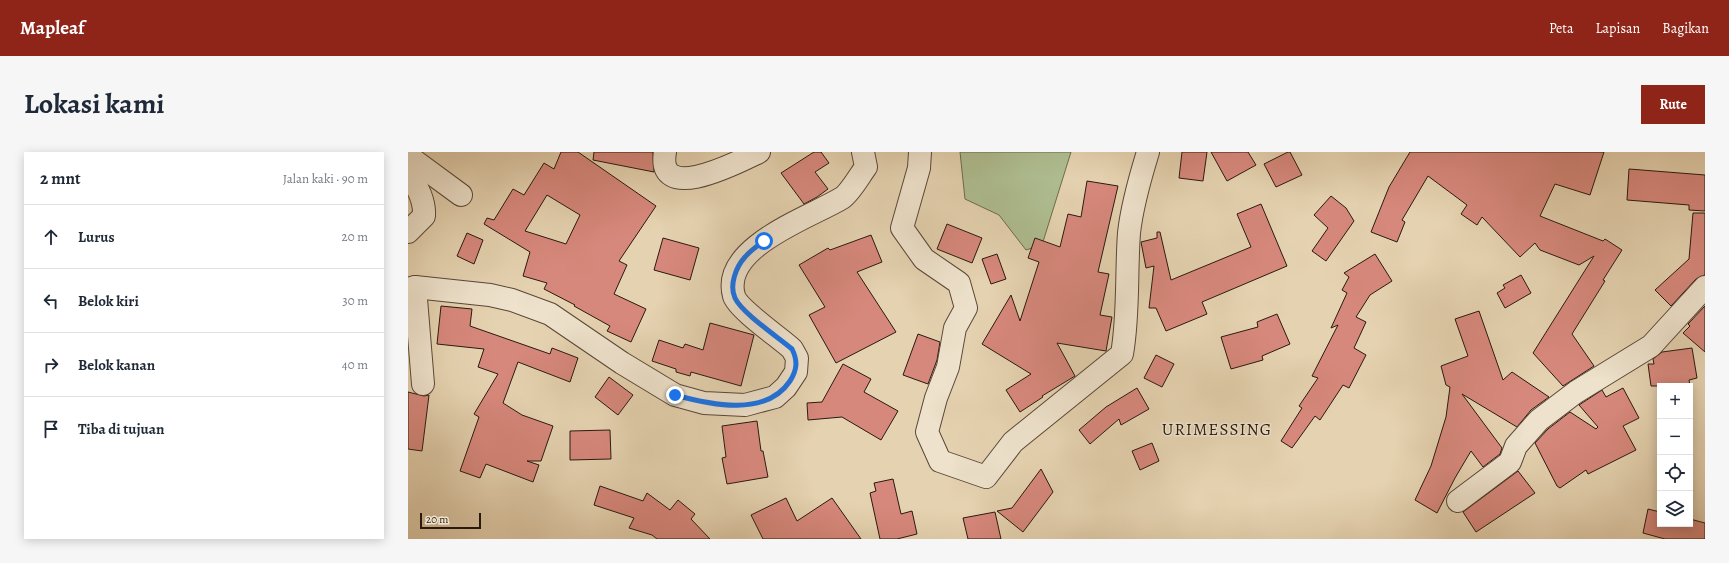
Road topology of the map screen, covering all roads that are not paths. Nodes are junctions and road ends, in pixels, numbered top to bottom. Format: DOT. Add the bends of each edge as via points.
graph roads {
  1 [pos="665,152"];
  2 [pos="759,152"];
  3 [pos="863,152"];
  4 [pos="920,152"];
  5 [pos="1148,152"];
  6 [pos="408,156"];
  7 [pos="408,174"];
  8 [pos="461,194"];
  9 [pos="408,232"];
  10 [pos="1705,287"];
  11 [pos="411,288"];
  12 [pos="423,384"];
  13 [pos="1458,501"];
  1 -- 2 [label="street" via="666,170 686,178 728,168"];
  3 -- 11 [label="street" via="866,167 843,197 764,241 745,257 734,274 734,296 741,307 792,349 797,358 796,372 775,397 745,405 704,403 675,395 550,314 490,295"];
  4 -- 5 [label="street" via="919,168 902,228 924,258 959,283 966,308 955,328 948,367 927,432 940,461 986,477 1013,442 1122,354 1127,329 1133,208"];
  6 -- 8 [label="street"];
  7 -- 9 [label="street" via="425,205 424,216"];
  10 -- 13 [label="street" via="1651,346 1576,392 1539,420 1516,446 1510,462"];
  11 -- 12 [label="street"];
}
